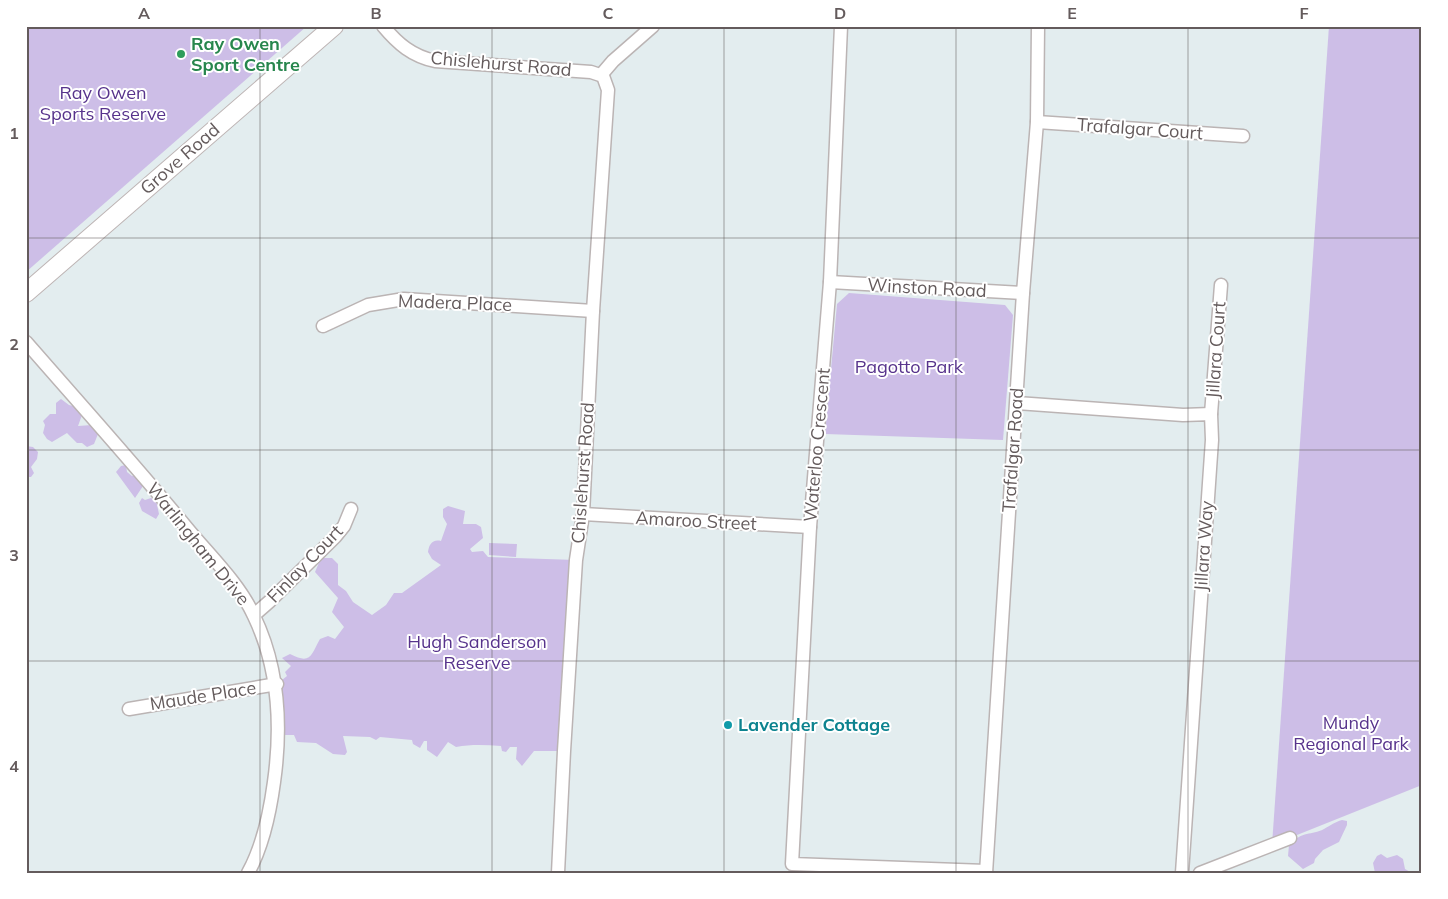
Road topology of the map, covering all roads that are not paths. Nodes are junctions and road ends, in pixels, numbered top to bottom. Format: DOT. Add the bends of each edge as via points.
graph roads {
  1 [pos="383,26"];
  2 [pos="653,26"];
  3 [pos="841,26"];
  4 [pos="1038,26"];
  5 [pos="331,27"];
  6 [pos="601,75"];
  7 [pos="1037,122"];
  8 [pos="1244,136"];
  9 [pos="830,282"];
  10 [pos="1221,286"];
  11 [pos="26,293"];
  12 [pos="1023,293"];
  13 [pos="593,311"];
  14 [pos="323,326"];
  15 [pos="26,342"];
  16 [pos="1016,403"];
  17 [pos="1211,414"];
  18 [pos="351,509"];
  19 [pos="582,514"];
  20 [pos="810,527"];
  21 [pos="254,615"];
  22 [pos="277,684"];
  23 [pos="129,709"];
  24 [pos="1290,838"];
  25 [pos="791,868"];
  26 [pos="986,872"];
  27 [pos="248,873"];
  28 [pos="558,873"];
  29 [pos="1182,873"];
  30 [pos="1200,873"];
  1 -- 6 [label="street, Chislehurst Road" via="409,51 435,61"];
  2 -- 6 [label="street"];
  3 -- 9 [label="street, Waterloo Crescent"];
  4 -- 7 [label="street, Trafalgar Road"];
  5 -- 11 [label="street, Grove Road"];
  6 -- 13 [label="street, Chislehurst Road" via="608,90"];
  7 -- 8 [label="street, Trafalgar Court"];
  7 -- 12 [label="street, Trafalgar Road"];
  9 -- 12 [label="street, Winston Road"];
  9 -- 20 [label="street, Waterloo Crescent"];
  10 -- 17 [label="street, Jillara Court"];
  12 -- 16 [label="street, Trafalgar Road"];
  13 -- 14 [label="street, Madera Place" via="404,298 368,305"];
  13 -- 19 [label="street, Chislehurst Road"];
  15 -- 21 [label="street, Warlingham Drive" via="156,490 239,590"];
  16 -- 17 [label="street" via="1183,415"];
  16 -- 26 [label="street, Trafalgar Road"];
  17 -- 29 [label="street, Jillara Way"];
  18 -- 21 [label="street, Finlay Court" via="335,537"];
  19 -- 20 [label="street, Amaroo Street"];
  19 -- 28 [label="street, Chislehurst Road" via="576,560"];
  20 -- 25 [label="street, Waterloo Crescent"];
  21 -- 22 [label="street, Warlingham Drive"];
  22 -- 23 [label="street, Maude Place"];
  22 -- 27 [label="street, Warlingham Drive" via="279,747 270,808"];
  24 -- 30 [label="street"];
  25 -- 26 [label="street, Waterloo Crescent"];
}
